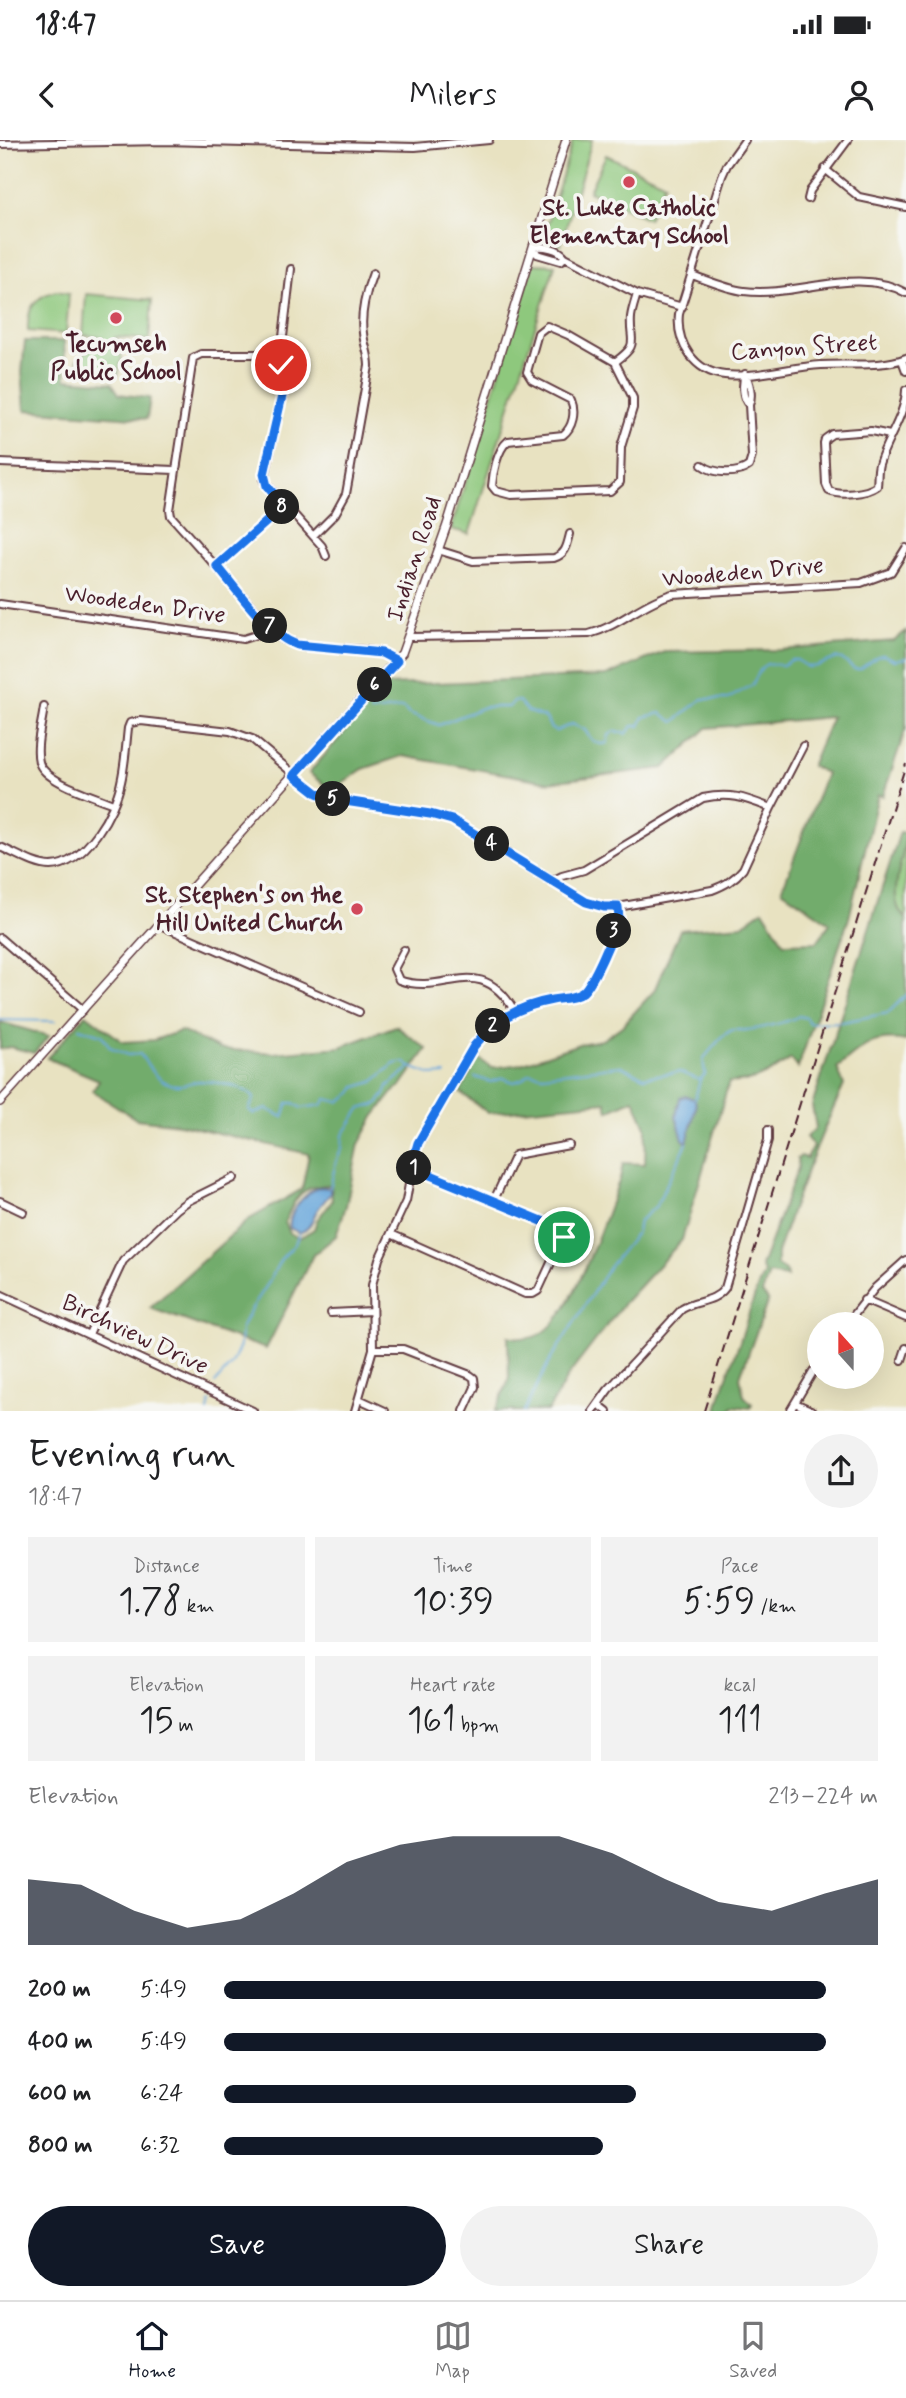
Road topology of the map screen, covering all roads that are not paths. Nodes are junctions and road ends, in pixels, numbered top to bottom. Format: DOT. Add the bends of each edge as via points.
graph roads {
  1 [pos="489,140"];
  2 [pos="566,140"];
  3 [pos="746,140"];
  4 [pos="848,140"];
  5 [pos="0,144"];
  6 [pos="825,169"];
  7 [pos="808,199"];
  8 [pos="906,207"];
  9 [pos="534,247"];
  10 [pos="291,269"];
  11 [pos="373,273"];
  12 [pos="692,275"];
  13 [pos="906,293"];
  14 [pos="637,294"];
  15 [pos="681,307"];
  16 [pos="281,354"];
  17 [pos="904,359"];
  18 [pos="615,362"];
  19 [pos="906,371"];
  20 [pos="745,374"];
  21 [pos="906,390"];
  22 [pos="890,435"];
  23 [pos="0,463"];
  24 [pos="702,465"];
  25 [pos="175,470"];
  26 [pos="284,506"];
  27 [pos="570,534"];
  28 [pos="313,536"];
  29 [pos="906,548"];
  30 [pos="439,550"];
  31 [pos="326,556"];
  32 [pos="217,566"];
  33 [pos="0,604"];
  34 [pos="269,625"];
  35 [pos="410,637"];
  36 [pos="397,661"];
  37 [pos="44,707"];
  38 [pos="803,746"];
  39 [pos="294,775"];
  40 [pos="113,804"];
  41 [pos="771,808"];
  42 [pos="0,847"];
  43 [pos="552,881"];
  44 [pos="618,907"];
  45 [pos="160,925"];
  46 [pos="0,938"];
  47 [pos="404,950"];
  48 [pos="83,1010"];
  49 [pos="514,1010"];
  50 [pos="359,1012"];
  51 [pos="0,1102"];
  52 [pos="768,1130"];
  53 [pos="569,1145"];
  54 [pos="411,1167"];
  55 [pos="234,1178"];
  56 [pos="494,1200"];
  57 [pos="0,1201"];
  58 [pos="23,1212"];
  59 [pos="391,1234"];
  60 [pos="906,1260"];
  61 [pos="0,1294"];
  62 [pos="864,1300"];
  63 [pos="372,1311"];
  64 [pos="855,1312"];
  65 [pos="331,1313"];
  66 [pos="906,1318"];
  67 [pos="89,1334"];
  68 [pos="906,1348"];
  69 [pos="373,1349"];
  70 [pos="902,1360"];
  71 [pos="807,1382"];
  72 [pos="359,1399"];
  73 [pos="795,1403"];
  74 [pos="598,1404"];
  75 [pos="253,1411"];
  76 [pos="355,1411"];
  77 [pos="385,1411"];
  78 [pos="464,1411"];
  79 [pos="593,1411"];
  80 [pos="607,1411"];
  81 [pos="790,1411"];
  82 [pos="813,1411"];
  1 -- 5 [label="street" via="415,147 164,141"];
  2 -- 9 [label="street, Indian Road"];
  3 -- 12 [label="street, Canyon Street" via="722,176"];
  4 -- 6 [label="street"];
  6 -- 7 [label="street"];
  6 -- 8 [label="street" via="859,197"];
  9 -- 14 [label="street" via="563,253"];
  9 -- 30 [label="street, Indian Road"];
  10 -- 16 [label="street"];
  11 -- 28 [label="street" via="362,330 369,366 346,494 335,514"];
  12 -- 13 [label="street" via="745,291 855,282 888,285"];
  12 -- 15 [label="street, Canyon Street"];
  14 -- 15 [label="street"];
  14 -- 18 [label="street" via="631,318 634,342"];
  15 -- 20 [label="street, Canyon Street" via="680,336 695,361 715,373"];
  16 -- 25 [label="street" via="201,354 193,358"];
  16 -- 26 [label="street" via="282,396 264,474 267,486"];
  17 -- 19 [label="street"];
  17 -- 20 [label="street, Canyon Street"];
  18 -- 18 [label="street" via="552,327 541,329 527,372 532,380 571,400 575,408 569,430 563,435 503,445 492,478 496,491 511,495 615,488 620,482 621,447 633,408 633,398"];
  20 -- 24 [label="street" via="751,401 749,466 720,472"];
  21 -- 22 [label="street" via="904,407"];
  22 -- 22 [label="street" via="872,431 827,437 828,489 833,493 875,489"];
  23 -- 25 [label="street"];
  25 -- 32 [label="street" via="172,516"];
  26 -- 28 [label="street"];
  26 -- 32 [label="street"];
  27 -- 30 [label="street" via="566,550 554,558 473,561"];
  28 -- 31 [label="street"];
  29 -- 35 [label="street, Woodeden Drive" via="891,572 861,583 672,594 589,634"];
  30 -- 35 [label="street, Indian Road"];
  32 -- 34 [label="street"];
  33 -- 34 [label="street, Woodeden Drive" via="243,639"];
  34 -- 36 [label="street" via="297,645 382,653"];
  35 -- 36 [label="street, Indian Road"];
  36 -- 39 [label="street, Indian Road"];
  37 -- 40 [label="street" via="39,756 43,770"];
  38 -- 41 [label="street"];
  39 -- 40 [label="street" via="252,739 230,731 141,720 128,728 121,784"];
  39 -- 43 [label="street" via="332,799 452,820"];
  39 -- 45 [label="street, Indian Road"];
  40 -- 42 [label="street" via="94,838 69,862 48,866"];
  41 -- 43 [label="street" via="726,794 703,798 584,870"];
  41 -- 44 [label="street" via="743,869 725,885"];
  43 -- 44 [label="street" via="586,902"];
  44 -- 49 [label="street" via="617,924 584,991"];
  45 -- 48 [label="street, Indian Road"];
  45 -- 50 [label="street"];
  46 -- 48 [label="street"];
  47 -- 49 [label="street" via="394,969 399,980 421,984 481,980 505,996"];
  48 -- 51 [label="street, Indian Road"];
  49 -- 54 [label="street" via="474,1046 418,1143"];
  52 -- 74 [label="street" via="725,1288 709,1300 682,1309"];
  53 -- 56 [label="street" via="515,1155"];
  54 -- 56 [label="street"];
  54 -- 59 [label="street" via="406,1201"];
  55 -- 67 [label="street" via="177,1209 123,1261"];
  56 -- 59 [label="street" via="562,1230 561,1245 533,1294"];
  57 -- 58 [label="street"];
  59 -- 63 [label="street" via="375,1270"];
  60 -- 62 [label="street"];
  61 -- 67 [label="street, Birchview Drive"];
  62 -- 64 [label="street"];
  62 -- 66 [label="street"];
  63 -- 65 [label="street"];
  63 -- 69 [label="street"];
  67 -- 75 [label="street, Birchview Drive"];
  68 -- 70 [label="street"];
  69 -- 72 [label="street"];
  69 -- 78 [label="street" via="403,1349 470,1375 475,1387"];
  71 -- 73 [label="street"];
  72 -- 76 [label="street"];
  72 -- 77 [label="street"];
  73 -- 81 [label="street"];
  73 -- 82 [label="street"];
  74 -- 79 [label="street"];
  74 -- 80 [label="street"];
}
